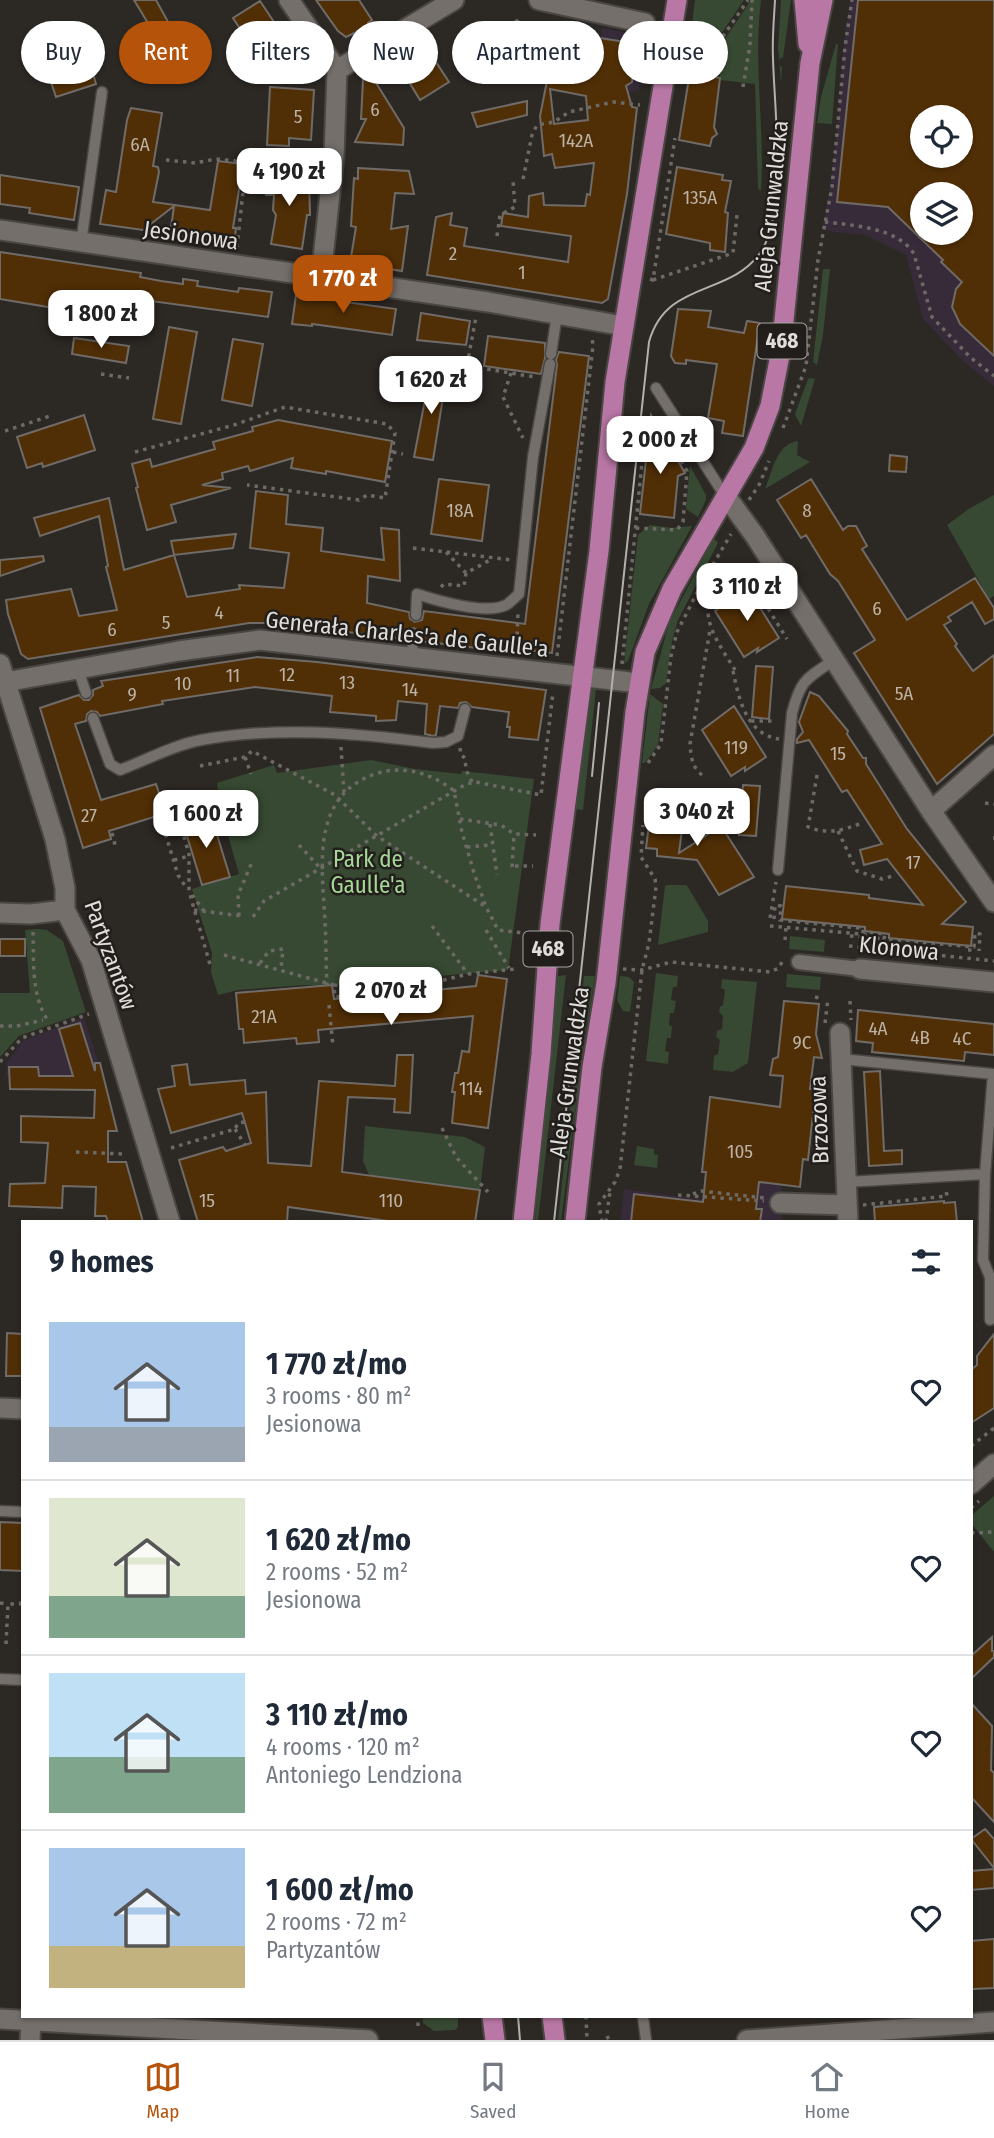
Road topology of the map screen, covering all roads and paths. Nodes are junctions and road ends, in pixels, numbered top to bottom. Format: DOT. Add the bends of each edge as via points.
graph roads {
  1 [pos="289,0"];
  2 [pos="454,0"];
  3 [pos="539,0"];
  4 [pos="677,0"];
  5 [pos="750,0"];
  6 [pos="804,0"];
  7 [pos="823,0"];
  8 [pos="852,0"];
  9 [pos="636,21"];
  10 [pos="728,30"];
  11 [pos="810,63"];
  12 [pos="337,70"];
  13 [pos="743,87"];
  14 [pos="102,92"];
  15 [pos="640,106"];
  16 [pos="247,150"];
  17 [pos="166,160"];
  18 [pos="244,162"];
  19 [pos="523,179"];
  20 [pos="513,180"];
  21 [pos="737,215"];
  22 [pos="825,222"];
  23 [pos="0,230"];
  24 [pos="497,236"];
  25 [pos="81,243"];
  26 [pos="236,252"];
  27 [pos="321,277"];
  28 [pos="653,280"];
  29 [pos="557,314"];
  30 [pos="624,326"];
  31 [pos="472,334"];
  32 [pos="592,335"];
  33 [pos="512,373"];
  34 [pos="101,374"];
  35 [pos="994,376"];
  36 [pos="128,378"];
  37 [pos="547,379"];
  38 [pos="656,388"];
  39 [pos="50,416"];
  40 [pos="782,430"];
  41 [pos="5,431"];
  42 [pos="773,451"];
  43 [pos="135,452"];
  44 [pos="393,452"];
  45 [pos="402,454"];
  46 [pos="534,457"];
  47 [pos="247,485"];
  48 [pos="726,496"];
  49 [pos="748,508"];
  50 [pos="695,522"];
  51 [pos="635,528"];
  52 [pos="737,528"];
  53 [pos="413,548"];
  54 [pos="446,552"];
  55 [pos="493,558"];
  56 [pos="522,562"];
  57 [pos="466,573"];
  58 [pos="701,586"];
  59 [pos="712,601"];
  60 [pos="441,602"];
  61 [pos="416,615"];
  62 [pos="711,628"];
  63 [pos="413,635"];
  64 [pos="787,639"];
  65 [pos="412,657"];
  66 [pos="834,660"];
  67 [pos="78,669"];
  68 [pos="3,673"];
  69 [pos="555,675"];
  70 [pos="581,678"];
  71 [pos="639,683"];
  72 [pos="659,692"];
  73 [pos="86,693"];
  74 [pos="667,694"];
  75 [pos="466,709"];
  76 [pos="93,718"];
  77 [pos="772,720"];
  78 [pos="751,721"];
  79 [pos="458,736"];
  80 [pos="790,741"];
  81 [pos="994,755"];
  82 [pos="245,757"];
  83 [pos="343,762"];
  84 [pos="200,766"];
  85 [pos="646,769"];
  86 [pos="251,774"];
  87 [pos="702,775"];
  88 [pos="817,775"];
  89 [pos="472,783"];
  90 [pos="454,791"];
  91 [pos="344,794"];
  92 [pos="340,799"];
  93 [pos="985,803"];
  94 [pos="994,804"];
  95 [pos="930,811"];
  96 [pos="177,812"];
  97 [pos="644,814"];
  98 [pos="460,819"];
  99 [pos="180,823"];
  100 [pos="862,823"];
  101 [pos="490,824"];
  102 [pos="163,826"];
  103 [pos="838,831"];
  104 [pos="165,832"];
  105 [pos="112,833"];
  106 [pos="514,834"];
  107 [pos="536,835"];
  108 [pos="377,836"];
  109 [pos="299,845"];
  110 [pos="492,845"];
  111 [pos="467,848"];
  112 [pos="116,849"];
  113 [pos="190,855"];
  114 [pos="174,860"];
  115 [pos="252,862"];
  116 [pos="533,866"];
  117 [pos="321,869"];
  118 [pos="778,870"];
  119 [pos="497,874"];
  120 [pos="894,876"];
  121 [pos="189,891"];
  122 [pos="994,902"];
  123 [pos="486,907"];
  124 [pos="65,910"];
  125 [pos="194,910"];
  126 [pos="204,911"];
  127 [pos="0,913"];
  128 [pos="254,917"];
  129 [pos="33,926"];
  130 [pos="432,926"];
  131 [pos="770,926"];
  132 [pos="786,927"];
  133 [pos="486,930"];
  134 [pos="524,933"];
  135 [pos="850,936"];
  136 [pos="785,940"];
  137 [pos="883,940"];
  138 [pos="849,946"];
  139 [pos="968,950"];
  140 [pos="224,954"];
  141 [pos="783,960"];
  142 [pos="994,961"];
  143 [pos="799,962"];
  144 [pos="260,963"];
  145 [pos="211,968"];
  146 [pos="621,968"];
  147 [pos="860,969"];
  148 [pos="281,970"];
  149 [pos="642,970"];
  150 [pos="468,974"];
  151 [pos="440,981"];
  152 [pos="994,982"];
  153 [pos="327,985"];
  154 [pos="334,985"];
  155 [pos="828,998"];
  156 [pos="329,1005"];
  157 [pos="89,1014"];
  158 [pos="0,1026"];
  159 [pos="833,1030"];
  160 [pos="333,1047"];
  161 [pos="841,1059"];
  162 [pos="0,1062"];
  163 [pos="245,1122"];
  164 [pos="442,1128"];
  165 [pos="235,1129"];
  166 [pos="245,1145"];
  167 [pos="170,1148"];
  168 [pos="76,1152"];
  169 [pos="123,1154"];
  170 [pos="985,1174"];
  171 [pos="846,1182"];
  172 [pos="611,1189"];
  173 [pos="488,1192"];
  174 [pos="946,1192"];
  175 [pos="678,1195"];
  176 [pos="691,1196"];
  177 [pos="771,1202"];
  178 [pos="850,1210"];
  179 [pos="169,1220"];
  180 [pos="523,1220"];
  181 [pos="575,1220"];
  182 [pos="603,1220"];
  183 [pos="604,1220"];
  184 [pos="990,1320"];
  185 [pos="0,1408"];
  186 [pos="21,1409"];
  187 [pos="994,1428"];
  188 [pos="973,1444"];
  189 [pos="994,1465"];
  190 [pos="973,1482"];
  191 [pos="0,1511"];
  192 [pos="21,1512"];
  193 [pos="994,1532"];
  194 [pos="973,1533"];
  195 [pos="21,1601"];
  196 [pos="0,1603"];
  197 [pos="8,1604"];
  198 [pos="0,1626"];
  199 [pos="7,1626"];
  200 [pos="6,1644"];
  201 [pos="0,1679"];
  202 [pos="21,1680"];
  203 [pos="418,2018"];
  204 [pos="492,2018"];
  205 [pos="552,2018"];
  206 [pos="586,2018"];
  207 [pos="643,2018"];
  208 [pos="0,2020"];
  209 [pos="126,2021"];
  210 [pos="994,2022"];
  211 [pos="188,2023"];
  212 [pos="418,2026"];
  213 [pos="31,2030"];
  214 [pos="214,2036"];
  215 [pos="789,2039"];
  216 [pos="368,2040"];
  217 [pos="495,2040"];
  218 [pos="555,2040"];
  219 [pos="587,2040"];
  220 [pos="646,2040"];
  221 [pos="747,2040"];
  1 -- 12 [label="street"];
  2 -- 12 [label="street"];
  3 -- 9 [label="street"];
  4 -- 30 [label="main road, Aleja Grunwaldzka / 468"];
  5 -- 10 [label="path"];
  5 -- 13 [label="path" via="750,45"];
  6 -- 11 [label="main road"];
  7 -- 11 [label="main road, Aleja Grunwaldzka / 468"];
  8 -- 22 [label="path"];
  11 -- 48 [label="main road, Aleja Grunwaldzka / 468" via="776,377 764,426"];
  12 -- 27 [label="street" via="334,156"];
  14 -- 25 [label="lane"];
  15 -- 19 [label="path" via="613,102 537,125"];
  16 -- 18 [label="path"];
  17 -- 18 [label="path"];
  18 -- 26 [label="path"];
  20 -- 24 [label="path" via="515,206 500,215"];
  21 -- 28 [label="path" via="733,253"];
  22 -- 35 [label="path" via="870,228 908,246 932,317"];
  22 -- 40 [label="path" via="806,366"];
  23 -- 25 [label="street, Jesionowa"];
  25 -- 27 [label="street, Jesionowa"];
  27 -- 29 [label="street, Jesionowa"];
  29 -- 30 [label="street, Jesionowa"];
  29 -- 37 [label="lane"];
  30 -- 70 [label="main road, Aleja Grunwaldzka / 468"];
  31 -- 33 [label="path" via="464,365"];
  32 -- 69 [label="path"];
  33 -- 37 [label="path"];
  33 -- 46 [label="path" via="503,397"];
  34 -- 36 [label="path"];
  37 -- 46 [label="lane"];
  38 -- 48 [label="lane"];
  39 -- 41 [label="path"];
  42 -- 49 [label="path"];
  43 -- 44 [label="path" via="285,407 387,424 395,433"];
  44 -- 45 [label="path"];
  44 -- 47 [label="path" via="386,498 367,495 359,500"];
  46 -- 56 [label="lane"];
  48 -- 66 [label="street"];
  48 -- 71 [label="main road, Aleja Grunwaldzka / 468" via="652,631"];
  50 -- 51 [label="path" via="683,515 677,530"];
  52 -- 58 [label="path"];
  53 -- 54 [label="path"];
  54 -- 55 [label="path"];
  54 -- 57 [label="path"];
  55 -- 56 [label="path"];
  55 -- 57 [label="path"];
  56 -- 60 [label="lane" via="519,594 507,605 494,609"];
  57 -- 60 [label="path" via="464,586 444,584"];
  58 -- 59 [label="path"];
  58 -- 74 [label="path" via="674,643"];
  59 -- 62 [label="path"];
  59 -- 64 [label="path" via="719,588 738,576 746,577"];
  60 -- 61 [label="lane" via="417,594"];
  62 -- 78 [label="path" via="734,670 739,700"];
  62 -- 87 [label="path" via="690,744 691,758"];
  63 -- 65 [label="lane"];
  65 -- 67 [label="street, Generała Charles'a de Gaulle'a" via="260,640"];
  65 -- 69 [label="street, Generała Charles'a de Gaulle'a" via="470,670"];
  66 -- 80 [label="lane" via="804,680 798,690"];
  66 -- 95 [label="street"];
  67 -- 68 [label="street, Generała Charles'a de Gaulle'a"];
  67 -- 73 [label="lane"];
  68 -- 124 [label="street, Partyzantów" via="55,839"];
  69 -- 70 [label="street, Generała Charles'a de Gaulle'a"];
  69 -- 89 [label="path" via="541,795"];
  70 -- 71 [label="street, Generała Charles'a de Gaulle'a"];
  70 -- 180 [label="main road, Aleja Grunwaldzka / 468" via="550,924"];
  71 -- 181 [label="main road, Aleja Grunwaldzka / 468"];
  72 -- 74 [label="path"];
  74 -- 85 [label="path" via="661,744"];
  75 -- 79 [label="lane"];
  76 -- 79 [label="lane" via="110,764 120,770 201,740 267,733 340,732 433,743"];
  77 -- 78 [label="path"];
  78 -- 80 [label="path" via="762,734"];
  79 -- 89 [label="path"];
  80 -- 118 [label="lane"];
  81 -- 95 [label="street"];
  82 -- 84 [label="path"];
  82 -- 86 [label="path"];
  82 -- 92 [label="path" via="252,751"];
  83 -- 91 [label="path"];
  88 -- 103 [label="path" via="808,827"];
  89 -- 90 [label="path"];
  90 -- 91 [label="path" via="434,777 400,769 366,777"];
  90 -- 98 [label="path"];
  90 -- 108 [label="path"];
  91 -- 92 [label="path"];
  92 -- 108 [label="path"];
  92 -- 117 [label="path" via="323,836"];
  93 -- 94 [label="path"];
  95 -- 122 [label="street"];
  96 -- 99 [label="path"];
  97 -- 149 [label="path" via="641,857 656,887"];
  98 -- 101 [label="path"];
  98 -- 111 [label="path"];
  99 -- 104 [label="path"];
  99 -- 113 [label="path"];
  100 -- 103 [label="path"];
  101 -- 106 [label="path"];
  101 -- 110 [label="path"];
  102 -- 104 [label="path"];
  103 -- 120 [label="path" via="857,871 882,879"];
  104 -- 114 [label="path"];
  105 -- 112 [label="path"];
  106 -- 107 [label="path"];
  106 -- 116 [label="path" via="514,867"];
  108 -- 117 [label="path"];
  108 -- 123 [label="path"];
  109 -- 117 [label="path"];
  110 -- 111 [label="path"];
  110 -- 119 [label="path"];
  111 -- 123 [label="path"];
  113 -- 114 [label="path"];
  113 -- 121 [label="path"];
  114 -- 121 [label="path"];
  115 -- 126 [label="path" via="237,895 240,916"];
  117 -- 128 [label="path" via="264,901"];
  117 -- 153 [label="path"];
  118 -- 137 [label="path" via="772,919 775,905 781,906 780,920 859,928 885,934"];
  121 -- 125 [label="path"];
  121 -- 126 [label="path"];
  123 -- 134 [label="path" via="498,930"];
  124 -- 127 [label="street"];
  124 -- 179 [label="street, Partyzantów" via="91,960"];
  125 -- 126 [label="path"];
  125 -- 145 [label="path"];
  129 -- 158 [label="path" via="36,989 45,1020"];
  130 -- 150 [label="path"];
  131 -- 132 [label="path"];
  132 -- 136 [label="path"];
  132 -- 137 [label="path" via="881,936"];
  133 -- 150 [label="path" via="512,969"];
  135 -- 137 [label="path, bridge"];
  137 -- 139 [label="path" via="974,947 975,933 980,934 977,950"];
  138 -- 142 [label="path"];
  140 -- 144 [label="path"];
  141 -- 149 [label="path" via="770,972 671,962"];
  143 -- 147 [label="street, Klonowa"];
  144 -- 148 [label="path"];
  144 -- 148 [label="path" via="269,951 284,949"];
  146 -- 149 [label="path"];
  147 -- 152 [label="street, Klonowa"];
  148 -- 153 [label="path"];
  149 -- 172 [label="path" via="620,1169"];
  150 -- 151 [label="path"];
  151 -- 154 [label="path"];
  151 -- 154 [label="path" via="436,987 335,997"];
  153 -- 154 [label="path"];
  155 -- 159 [label="path"];
  156 -- 160 [label="path"];
  157 -- 162 [label="path" via="22,1038"];
  159 -- 161 [label="street, Brzozowa"];
  161 -- 170 [label="lane" via="993,1074"];
  161 -- 171 [label="street, Brzozowa"];
  163 -- 165 [label="path"];
  164 -- 173 [label="path" via="456,1157"];
  165 -- 166 [label="path"];
  165 -- 167 [label="path"];
  168 -- 169 [label="path"];
  170 -- 171 [label="lane"];
  170 -- 184 [label="lane" via="983,1260 990,1277"];
  171 -- 178 [label="street, Brzozowa"];
  172 -- 182 [label="path" via="599,1204"];
  172 -- 183 [label="path"];
  174 -- 178 [label="path" via="947,1196"];
  175 -- 176 [label="path"];
  176 -- 177 [label="path"];
  176 -- 177 [label="path" via="701,1191 763,1197"];
  177 -- 178 [label="street"];
  185 -- 186 [label="street"];
  187 -- 188 [label="path"];
  189 -- 190 [label="street"];
  191 -- 192 [label="lane"];
  193 -- 194 [label="path"];
  195 -- 197 [label="path"];
  196 -- 197 [label="path"];
  197 -- 199 [label="path"];
  198 -- 199 [label="path"];
  199 -- 200 [label="path"];
  201 -- 202 [label="lane"];
  203 -- 212 [label="path"];
  204 -- 217 [label="main road"];
  205 -- 218 [label="main road"];
  206 -- 219 [label="path"];
  207 -- 220 [label="lane"];
  208 -- 213 [label="street"];
  209 -- 211 [label="street"];
  209 -- 213 [label="street"];
  210 -- 215 [label="street"];
  211 -- 214 [label="street"];
  214 -- 216 [label="street"];
  215 -- 221 [label="street"];
}
